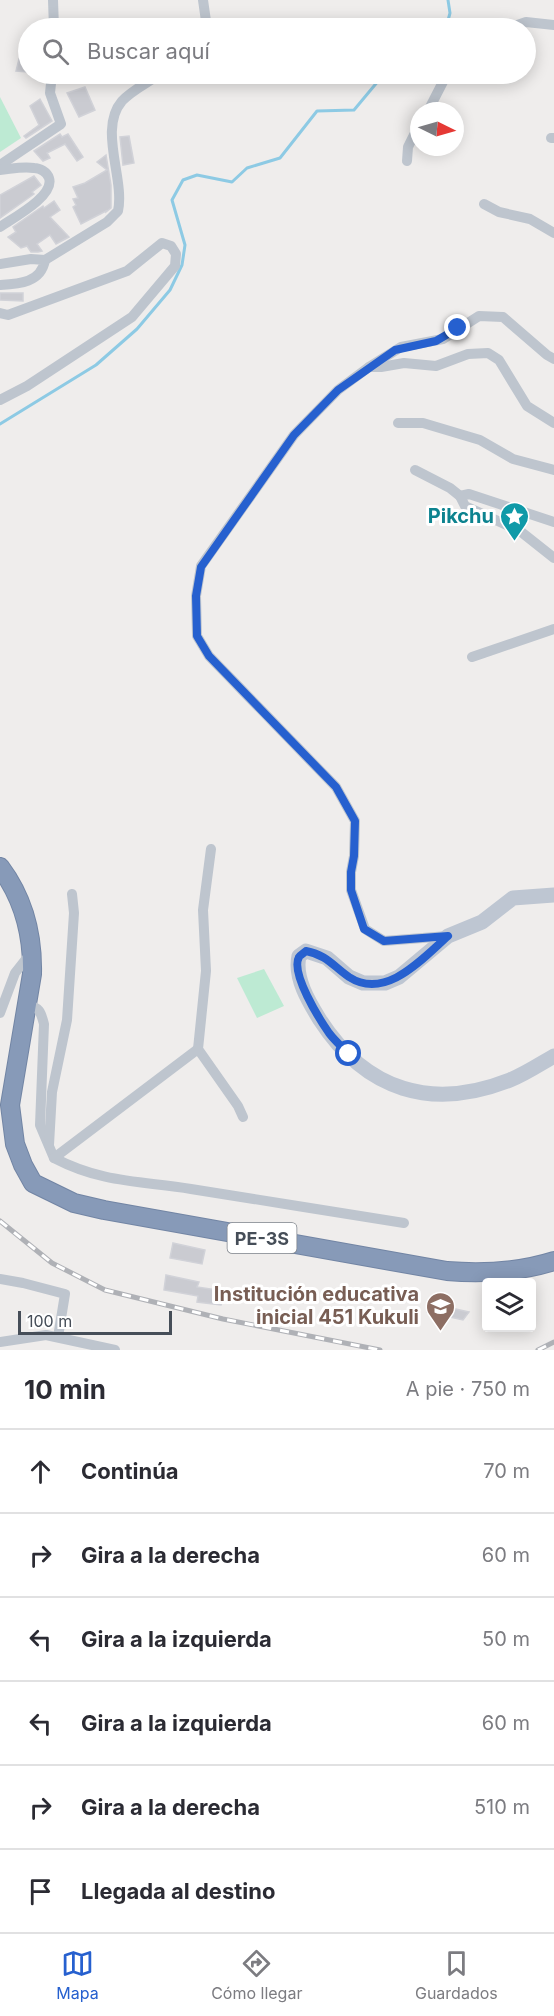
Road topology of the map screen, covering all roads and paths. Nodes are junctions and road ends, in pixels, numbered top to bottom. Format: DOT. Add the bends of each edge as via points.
graph roads {
  1 [pos="53,0"];
  2 [pos="203,0"];
  3 [pos="54,18"];
  4 [pos="206,18"];
  5 [pos="536,23"];
  6 [pos="554,25"];
  7 [pos="51,84"];
  8 [pos="146,84"];
  9 [pos="442,84"];
  10 [pos="433,102"];
  11 [pos="410,143"];
  12 [pos="407,161"];
  13 [pos="0,165"];
  14 [pos="0,170"];
  15 [pos="484,204"];
  16 [pos="0,227"];
  17 [pos="554,233"];
  18 [pos="45,260"];
  19 [pos="0,264"];
  20 [pos="0,285"];
  21 [pos="3,315"];
  22 [pos="554,359"];
  23 [pos="369,367"];
  24 [pos="0,400"];
  25 [pos="398,423"];
  26 [pos="554,423"];
  27 [pos="415,470"];
  28 [pos="554,470"];
  29 [pos="460,496"];
  30 [pos="554,522"];
  31 [pos="554,558"];
  32 [pos="554,629"];
  33 [pos="472,657"];
  34 [pos="212,849"];
  35 [pos="0,867"];
  36 [pos="72,894"];
  37 [pos="554,895"];
  38 [pos="448,936"];
  39 [pos="33,952"];
  40 [pos="27,1005"];
  41 [pos="0,1013"];
  42 [pos="198,1049"];
  43 [pos="554,1056"];
  44 [pos="243,1117"];
  45 [pos="49,1146"];
  46 [pos="54,1158"];
  47 [pos="404,1223"];
  48 [pos="554,1261"];
  49 [pos="0,1279"];
  50 [pos="58,1337"];
  51 [pos="0,1342"];
  52 [pos="115,1350"];
  1 -- 3 [label="street"];
  2 -- 4 [label="street"];
  5 -- 6 [label="street"];
  7 -- 13 [label="street" via="50,93 61,124"];
  8 -- 18 [label="street" via="122,101 114,118 111,132 120,196 118,211 107,222"];
  9 -- 10 [label="street"];
  11 -- 12 [label="street"];
  14 -- 16 [label="street" via="33,168 42,170 50,180 47,191 36,203"];
  15 -- 17 [label="street" via="530,219"];
  18 -- 19 [label="street"];
  18 -- 20 [label="street" via="42,272 32,279"];
  21 -- 24 [label="street" via="127,271 162,243 171,246 176,254 175,266 132,317"];
  22 -- 23 [label="street" via="503,317 484,315 443,339 401,347"];
  23 -- 26 [label="street" via="402,363 436,366 468,354 488,353 500,360 527,406"];
  23 -- 38 [label="street" via="338,390 294,435 201,567 196,596 197,636 209,656 336,787 355,821 351,890 364,929 384,941"];
  25 -- 28 [label="street" via="423,423 480,440 513,459"];
  27 -- 29 [label="street"];
  29 -- 30 [label="street" via="469,494"];
  29 -- 31 [label="street" via="465,506 520,531"];
  32 -- 33 [label="street"];
  34 -- 42 [label="street" via="203,910 206,971"];
  35 -- 39 [label="highway, PE-3S" via="24,909"];
  36 -- 45 [label="street" via="67,1020 52,1092"];
  37 -- 38 [label="street" via="513,898 482,922"];
  38 -- 43 [label="street" via="399,977 385,983 363,983 327,958 306,951 297,964 302,986 330,1035 363,1069 411,1091 458,1095 482,1090"];
  39 -- 40 [label="highway, PE-3S"];
  39 -- 41 [label="street" via="15,973"];
  40 -- 45 [label="street" via="41,1012 44,1024 40,1125"];
  40 -- 48 [label="highway, PE-3S" via="10,1105 12,1129 33,1183 74,1203 447,1271 516,1271"];
  42 -- 44 [label="street"];
  42 -- 46 [label="street"];
  45 -- 46 [label="street"];
  46 -- 47 [label="street" via="88,1174 135,1183"];
  49 -- 50 [label="street" via="65,1294"];
  50 -- 51 [label="street" via="46,1335"];
  50 -- 52 [label="street"];
}
